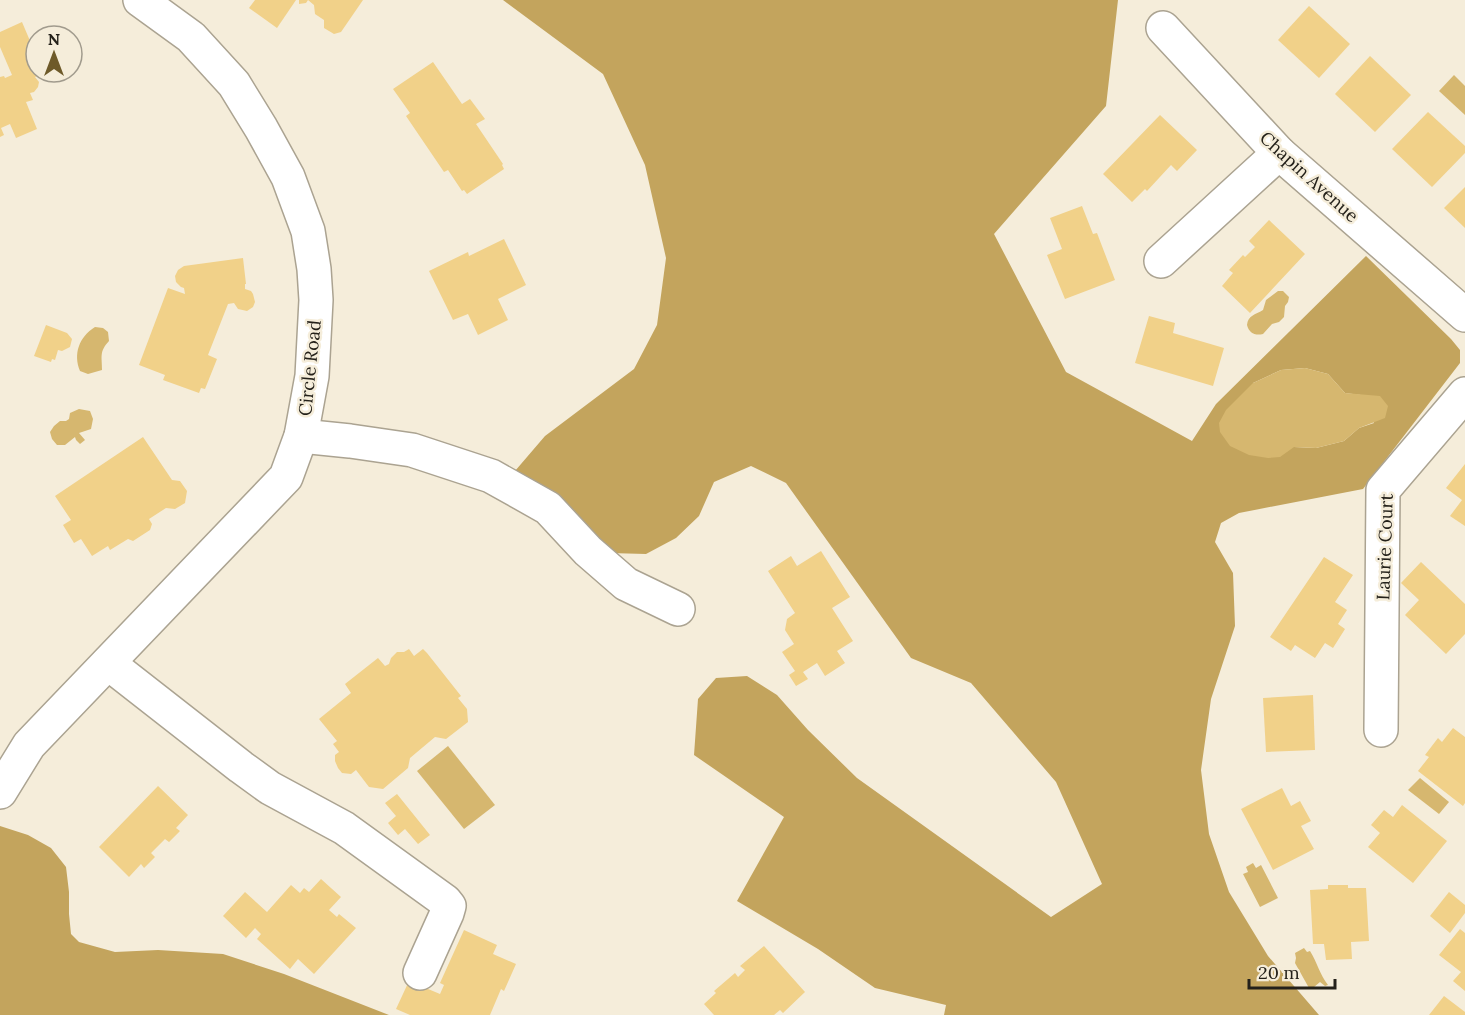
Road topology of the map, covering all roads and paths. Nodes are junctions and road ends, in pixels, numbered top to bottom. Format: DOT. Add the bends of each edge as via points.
graph roads {
  1 [pos="140,0"];
  2 [pos="1163,28"];
  3 [pos="1279,153"];
  4 [pos="1161,261"];
  5 [pos="1465,315"];
  6 [pos="1465,394"];
  7 [pos="302,436"];
  8 [pos="678,609"];
  9 [pos="108,663"];
  10 [pos="1381,730"];
  11 [pos="0,792"];
  12 [pos="420,973"];
  1 -- 7 [label="street, Circle Road" via="191,37 234,84 288,177 308,231 316,300 312,376"];
  2 -- 3 [label="street, Chapin Avenue"];
  3 -- 4 [label="street"];
  3 -- 5 [label="street, Chapin Avenue"];
  6 -- 10 [label="street, Laurie Court" via="1383,490"];
  7 -- 8 [label="street" via="412,450 490,476 548,508 626,584"];
  7 -- 9 [label="street, Circle Road" via="286,477"];
  9 -- 11 [label="street, Circle Road" via="29,746"];
  9 -- 12 [label="street" via="241,768 344,828 445,901 447,913"];
}
